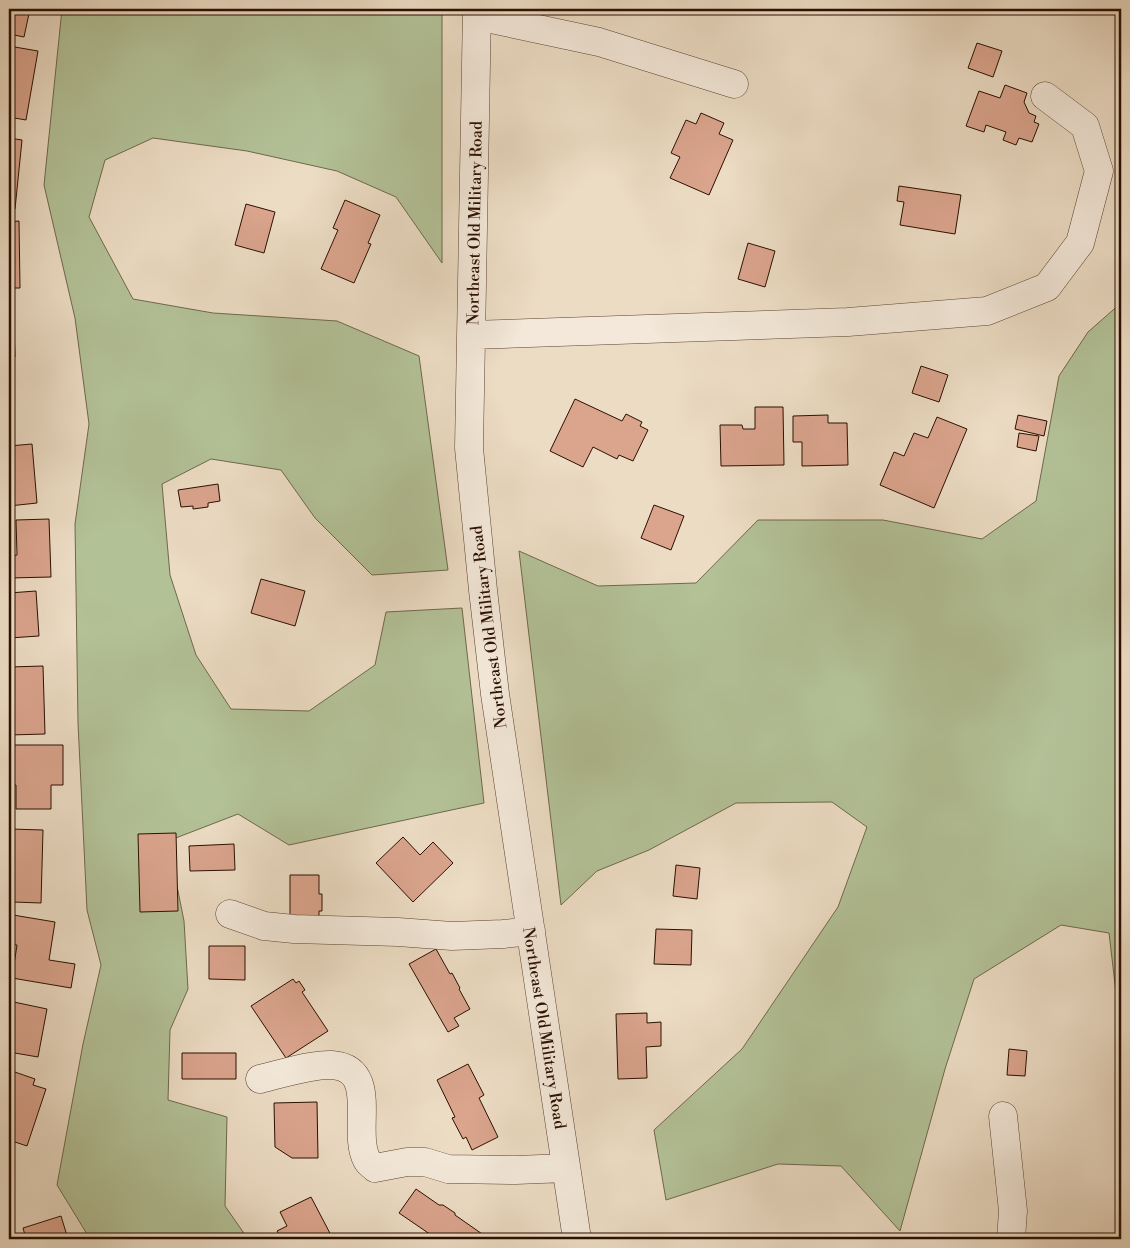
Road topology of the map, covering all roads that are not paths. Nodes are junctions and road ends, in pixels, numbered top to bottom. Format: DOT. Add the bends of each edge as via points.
graph roads {
  1 [pos="477,12"];
  2 [pos="734,84"];
  3 [pos="1045,96"];
  4 [pos="471,335"];
  5 [pos="230,914"];
  6 [pos="530,931"];
  7 [pos="260,1079"];
  8 [pos="1002,1116"];
  9 [pos="566,1168"];
  10 [pos="577,1239"];
  11 [pos="1011,1239"];
  1 -- 2 [label="street" via="600,42"];
  1 -- 4 [label="street, Northeast Old Military Road"];
  3 -- 4 [label="street" via="1085,126 1099,171 1080,243 1047,287 987,311 848,322"];
  4 -- 6 [label="street, Northeast Old Military Road" via="469,448 482,590"];
  5 -- 6 [label="street" via="264,926 294,929 452,936"];
  6 -- 9 [label="street, Northeast Old Military Road"];
  7 -- 9 [label="street" via="316,1066 332,1065 351,1071 359,1081 362,1145 367,1160 375,1168 425,1162 448,1169"];
  8 -- 11 [label="street" via="1013,1212"];
  9 -- 10 [label="street, Northeast Old Military Road"];
}
